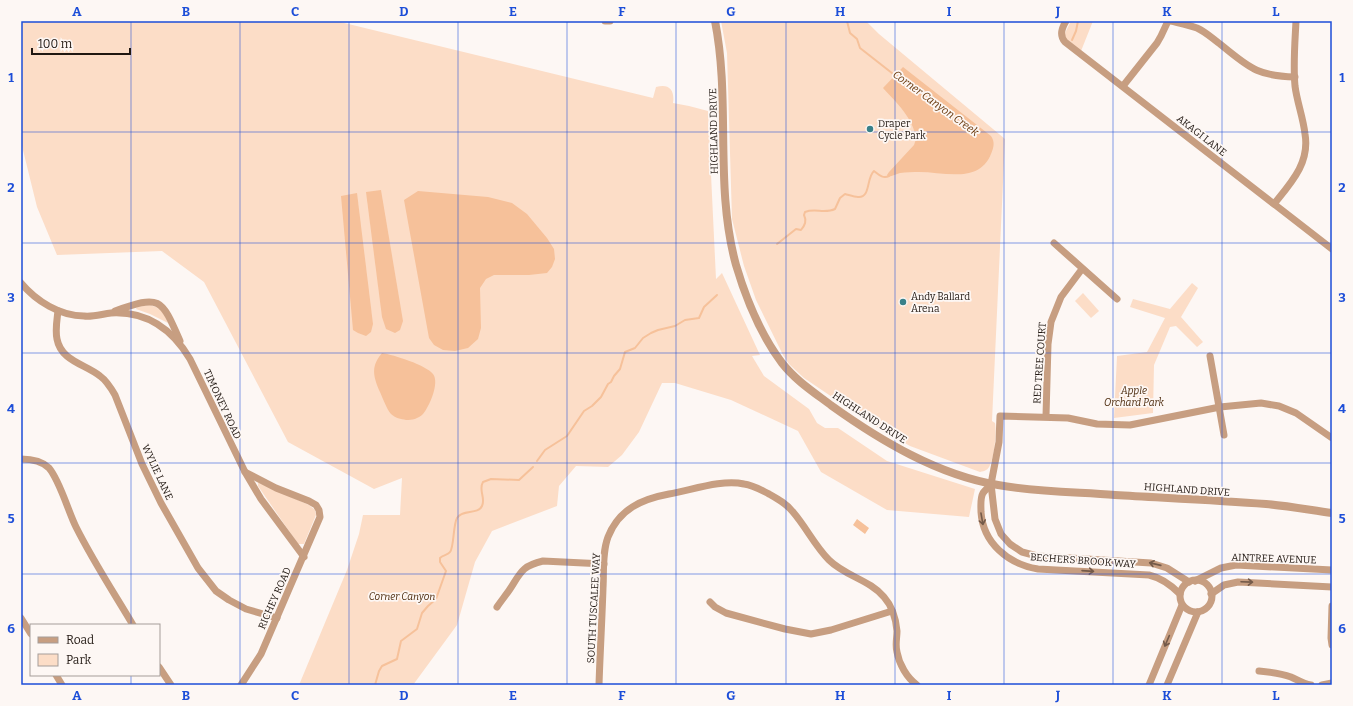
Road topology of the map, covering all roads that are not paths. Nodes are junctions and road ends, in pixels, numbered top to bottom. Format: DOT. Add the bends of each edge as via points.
graph roads {
  1 [pos="605,21"];
  2 [pos="610,21"];
  3 [pos="715,21"];
  4 [pos="1066,21"];
  5 [pos="1169,21"];
  6 [pos="1296,21"];
  7 [pos="1295,77"];
  8 [pos="1123,86"];
  9 [pos="1274,204"];
  10 [pos="1054,243"];
  11 [pos="1332,249"];
  12 [pos="1082,269"];
  13 [pos="21,283"];
  14 [pos="1117,299"];
  15 [pos="58,311"];
  16 [pos="110,313"];
  17 [pos="182,344"];
  18 [pos="1210,356"];
  19 [pos="1220,407"];
  20 [pos="1046,416"];
  21 [pos="1224,435"];
  22 [pos="1332,438"];
  23 [pos="21,460"];
  24 [pos="245,472"];
  25 [pos="991,484"];
  26 [pos="1332,513"];
  27 [pos="304,556"];
  28 [pos="604,564"];
  29 [pos="1332,570"];
  30 [pos="1192,581"];
  31 [pos="1332,587"];
  32 [pos="1180,594"];
  33 [pos="1211,594"];
  34 [pos="710,602"];
  35 [pos="1182,605"];
  36 [pos="1332,606"];
  37 [pos="496,607"];
  38 [pos="892,612"];
  39 [pos="1198,612"];
  40 [pos="21,618"];
  41 [pos="277,618"];
  42 [pos="132,624"];
  43 [pos="30,632"];
  44 [pos="1332,645"];
  45 [pos="160,668"];
  46 [pos="1259,671"];
  47 [pos="57,676"];
  48 [pos="1332,683"];
  49 [pos="62,685"];
  50 [pos="171,685"];
  51 [pos="241,685"];
  52 [pos="599,685"];
  53 [pos="917,685"];
  54 [pos="1149,685"];
  55 [pos="1167,685"];
  56 [pos="1311,685"];
  57 [pos="1322,685"];
  1 -- 2 [label="street"];
  3 -- 25 [label="street, HIGHLAND DRIVE" via="721,62 724,198 727,221 742,284 768,342 783,364 805,386 874,435 932,464"];
  4 -- 8 [label="street, AKAGI LANE" via="1061,31 1062,39"];
  5 -- 7 [label="street" via="1191,26 1203,32 1260,72"];
  5 -- 8 [label="street" via="1157,43"];
  6 -- 7 [label="street"];
  7 -- 9 [label="street" via="1306,152 1295,177"];
  8 -- 9 [label="street, AKAGI LANE"];
  9 -- 11 [label="street, AKAGI LANE"];
  10 -- 12 [label="street"];
  12 -- 14 [label="street"];
  12 -- 20 [label="street, RED TREE COURT" via="1066,288 1051,322"];
  13 -- 15 [label="street, TIMONEY ROAD" via="49,307"];
  15 -- 16 [label="street, TIMONEY ROAD" via="83,316"];
  15 -- 41 [label="street, WYLIE LANE" via="57,338 60,348 73,361 102,377 111,388 142,464 198,568 216,591 229,600 246,610"];
  16 -- 17 [label="street, TIMONEY ROAD" via="128,313 148,319 164,327"];
  16 -- 17 [label="street, TIMONEY ROAD" via="148,301 160,304 166,310"];
  17 -- 24 [label="street, TIMONEY ROAD"];
  18 -- 19 [label="street"];
  19 -- 20 [label="street" via="1130,425 1107,425"];
  19 -- 21 [label="street"];
  19 -- 22 [label="street" via="1261,403 1278,406 1296,413"];
  20 -- 25 [label="street" via="1000,416 999,442"];
  23 -- 42 [label="street" via="41,462 49,468 86,547"];
  24 -- 27 [label="street, TIMONEY ROAD" via="261,499"];
  24 -- 27 [label="street, RICHEY ROAD" via="316,505 320,517"];
  25 -- 26 [label="street, HIGHLAND DRIVE" via="1267,504"];
  30 -- 25 [label="street, BECHERS BROOK WAY, one-way" via="1151,563 1037,556 1022,552 1005,540 997,527"];
  25 -- 32 [label="street, BECHERS BROOK WAY, one-way" via="982,495 983,526 994,546 1011,561 1038,569 1150,575 1166,582"];
  27 -- 41 [label="street, RICHEY ROAD"];
  28 -- 37 [label="street" via="535,563 520,573"];
  28 -- 38 [label="street, SOUTH TUSCALEE WAY" via="612,529 625,513 640,502 657,496 725,483 743,484 754,486 780,500 793,511 828,559 841,570 876,590 884,597"];
  28 -- 52 [label="street, SOUTH TUSCALEE WAY"];
  29 -- 30 [label="street, AINTREE AVENUE" via="1236,565 1221,568"];
  30 -- 32 [label="street" via="1184,586"];
  30 -- 33 [label="street" via="1200,581 1208,586"];
  33 -- 31 [label="street, one-way" via="1224,585 1238,582"];
  32 -- 35 [label="street"];
  33 -- 39 [label="street" via="1210,604"];
  34 -- 38 [label="street" via="726,613 803,633 831,630"];
  35 -- 39 [label="street" via="1189,611"];
  35 -- 54 [label="street, one-way"];
  36 -- 44 [label="street"];
  38 -- 53 [label="street, SOUTH TUSCALEE WAY" via="899,659 909,677"];
  39 -- 55 [label="street"];
  40 -- 43 [label="street"];
  41 -- 51 [label="street, RICHEY ROAD" via="261,654"];
  45 -- 50 [label="street"];
  46 -- 56 [label="street" via="1291,677"];
  47 -- 49 [label="street"];
  48 -- 57 [label="street"];
}
